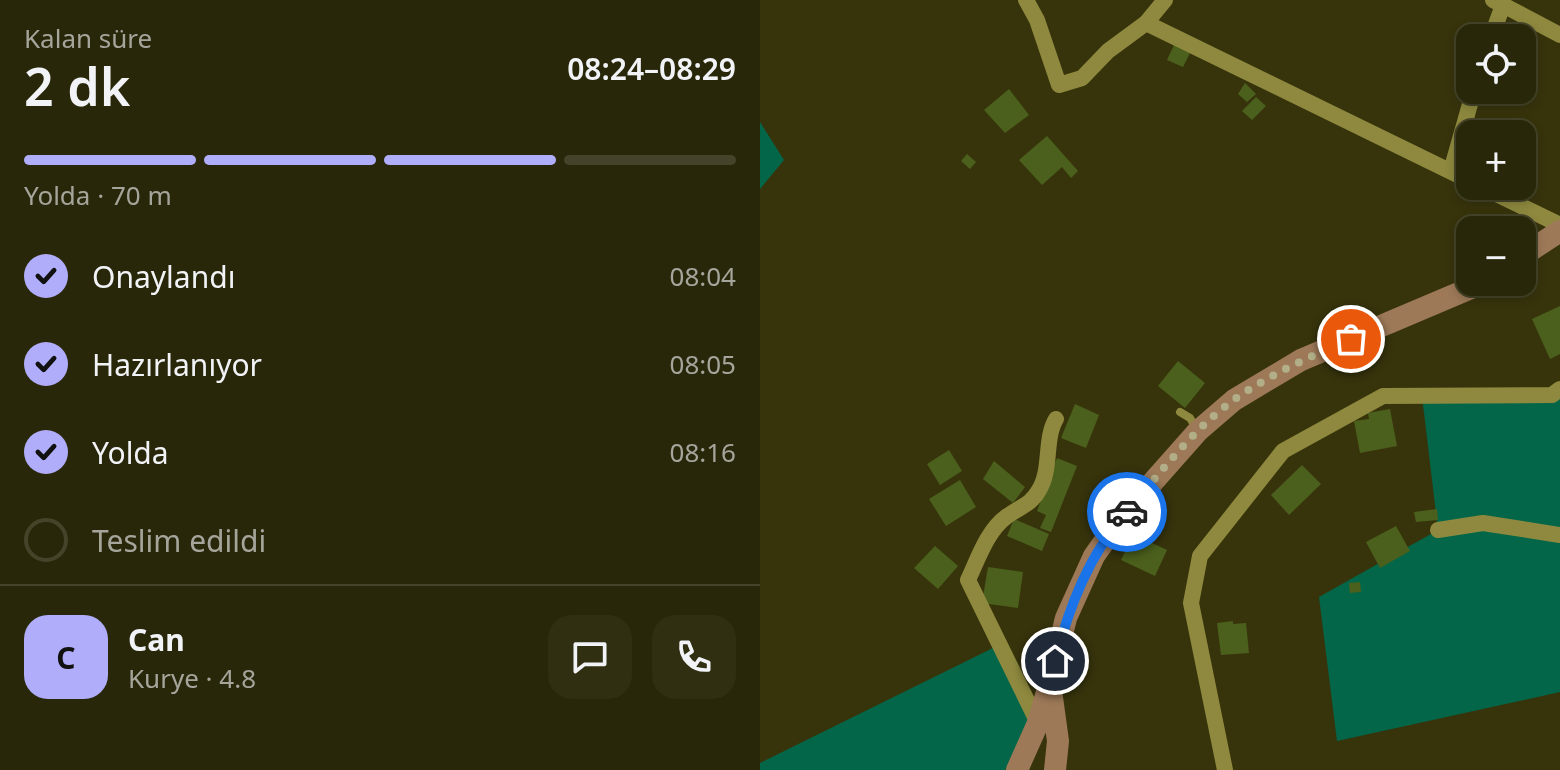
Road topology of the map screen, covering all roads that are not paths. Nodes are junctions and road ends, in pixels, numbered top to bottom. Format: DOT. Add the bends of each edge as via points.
graph roads {
  1 [pos="1026,0"];
  2 [pos="1165,0"];
  3 [pos="1498,3"];
  4 [pos="1146,23"];
  5 [pos="1494,24"];
  6 [pos="1560,35"];
  7 [pos="1470,104"];
  8 [pos="1451,171"];
  9 [pos="1456,174"];
  10 [pos="1509,200"];
  11 [pos="1560,225"];
  12 [pos="1560,231"];
  13 [pos="1536,247"];
  14 [pos="1456,294"];
  15 [pos="1560,389"];
  16 [pos="1180,412"];
  17 [pos="1056,419"];
  18 [pos="1198,431"];
  19 [pos="1438,530"];
  20 [pos="1560,535"];
  21 [pos="1050,683"];
  22 [pos="1038,723"];
  23 [pos="1017,770"];
  24 [pos="1055,770"];
  25 [pos="1225,770"];
  1 -- 4 [label="street" via="1059,85 1082,78"];
  2 -- 4 [label="street"];
  3 -- 5 [label="street"];
  3 -- 6 [label="street"];
  4 -- 8 [label="street"];
  7 -- 8 [label="street"];
  8 -- 9 [label="street"];
  10 -- 11 [label="street"];
  12 -- 13 [label="street"];
  14 -- 18 [label="street" via="1301,360 1234,400"];
  15 -- 25 [label="street" via="1552,395 1383,396 1283,451 1200,556 1191,603"];
  16 -- 18 [label="lane"];
  17 -- 22 [label="street" via="1041,489 1026,507 1005,517 968,580"];
  18 -- 21 [label="street" via="1094,556 1066,618"];
  19 -- 20 [label="street" via="1483,523"];
  21 -- 22 [label="street"];
  21 -- 24 [label="street" via="1058,741"];
  22 -- 23 [label="street"];
}
